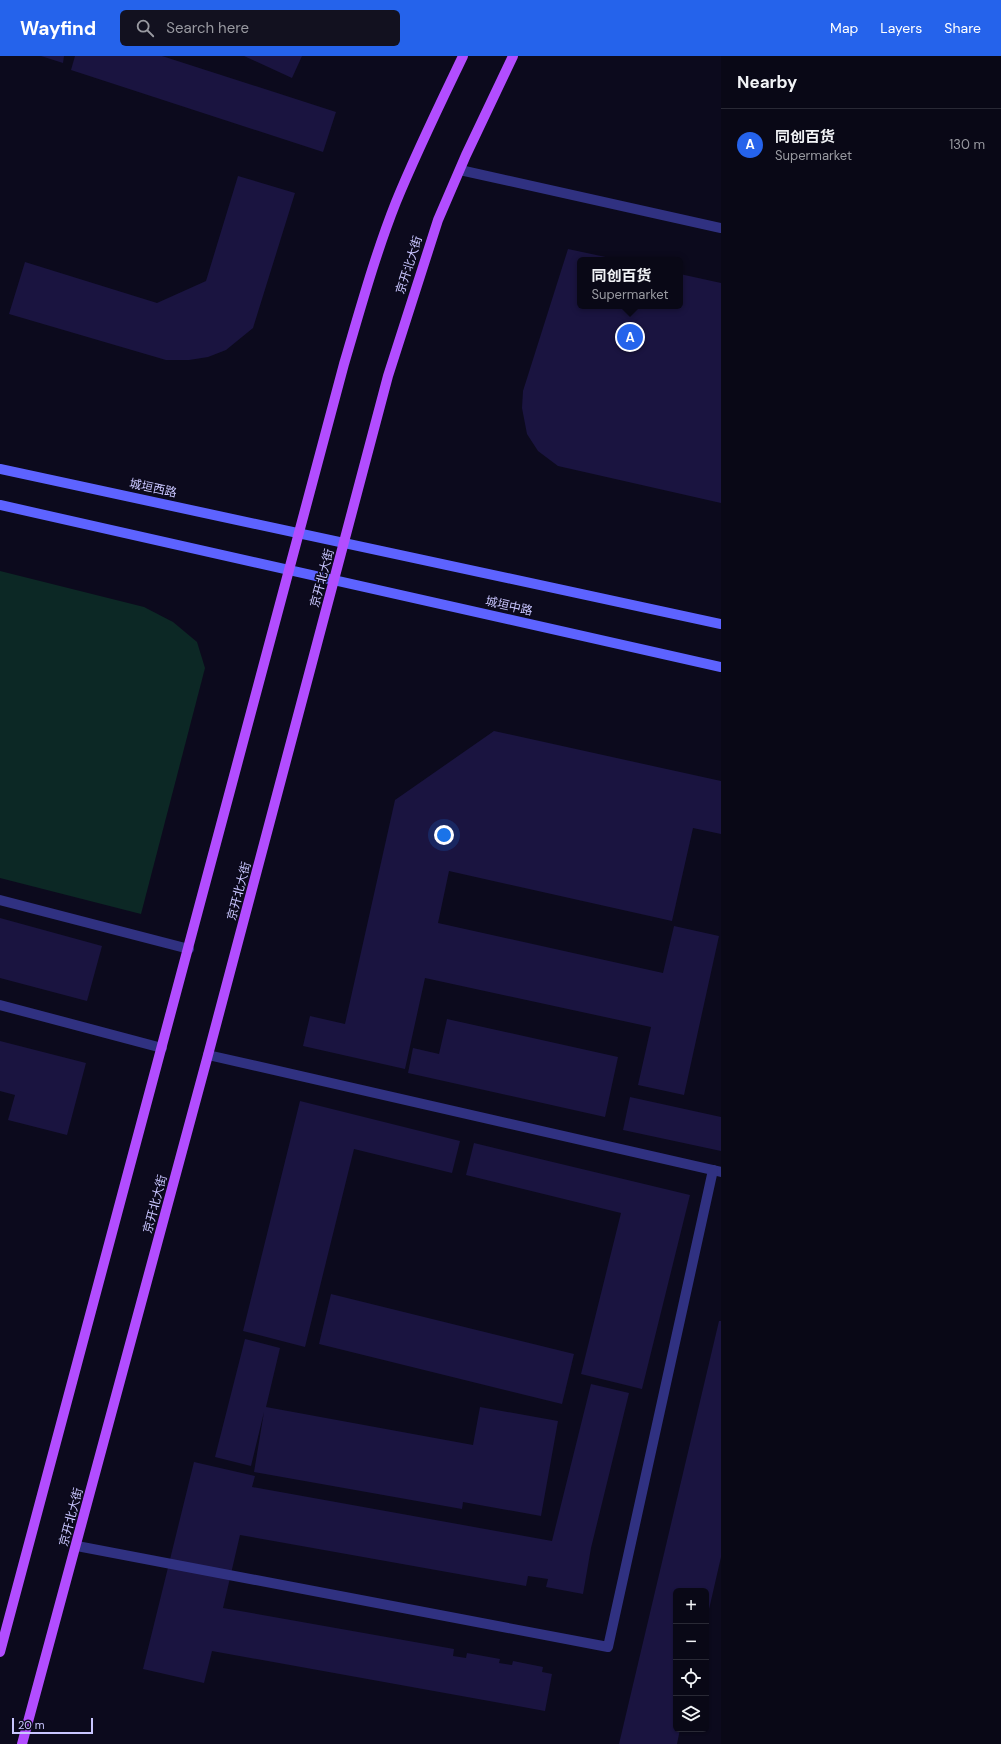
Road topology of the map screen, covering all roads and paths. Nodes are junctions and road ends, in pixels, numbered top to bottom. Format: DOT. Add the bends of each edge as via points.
graph roads {
  1 [pos="463,56"];
  2 [pos="513,56"];
  3 [pos="460,170"];
  4 [pos="721,228"];
  5 [pos="0,469"];
  6 [pos="0,505"];
  7 [pos="300,533"];
  8 [pos="345,543"];
  9 [pos="290,570"];
  10 [pos="335,580"];
  11 [pos="721,624"];
  12 [pos="721,667"];
  13 [pos="0,900"];
  14 [pos="189,949"];
  15 [pos="0,1005"];
  16 [pos="162,1048"];
  17 [pos="208,1055"];
  18 [pos="717,1171"];
  19 [pos="77,1546"];
  20 [pos="0,1652"];
  21 [pos="22,1744"];
  1 -- 7 [label="main road" via="424,136 393,211 344,364"];
  2 -- 3 [label="main road, 京开北大街"];
  3 -- 4 [label="street"];
  3 -- 8 [label="main road, 京开北大街" via="438,220 388,376"];
  5 -- 7 [label="main road, 城垣西路"];
  6 -- 9 [label="main road"];
  7 -- 8 [label="main road"];
  7 -- 9 [label="main road"];
  8 -- 10 [label="main road, 京开北大街"];
  8 -- 11 [label="main road"];
  9 -- 10 [label="main road, 城垣中路"];
  9 -- 14 [label="main road"];
  10 -- 12 [label="main road, 城垣中路"];
  10 -- 17 [label="main road, 京开北大街"];
  13 -- 14 [label="street"];
  14 -- 16 [label="main road"];
  15 -- 16 [label="street"];
  16 -- 20 [label="main road"];
  17 -- 18 [label="street"];
  17 -- 19 [label="main road, 京开北大街"];
  18 -- 19 [label="street" via="608,1647"];
  19 -- 21 [label="main road, 京开北大街"];
}
